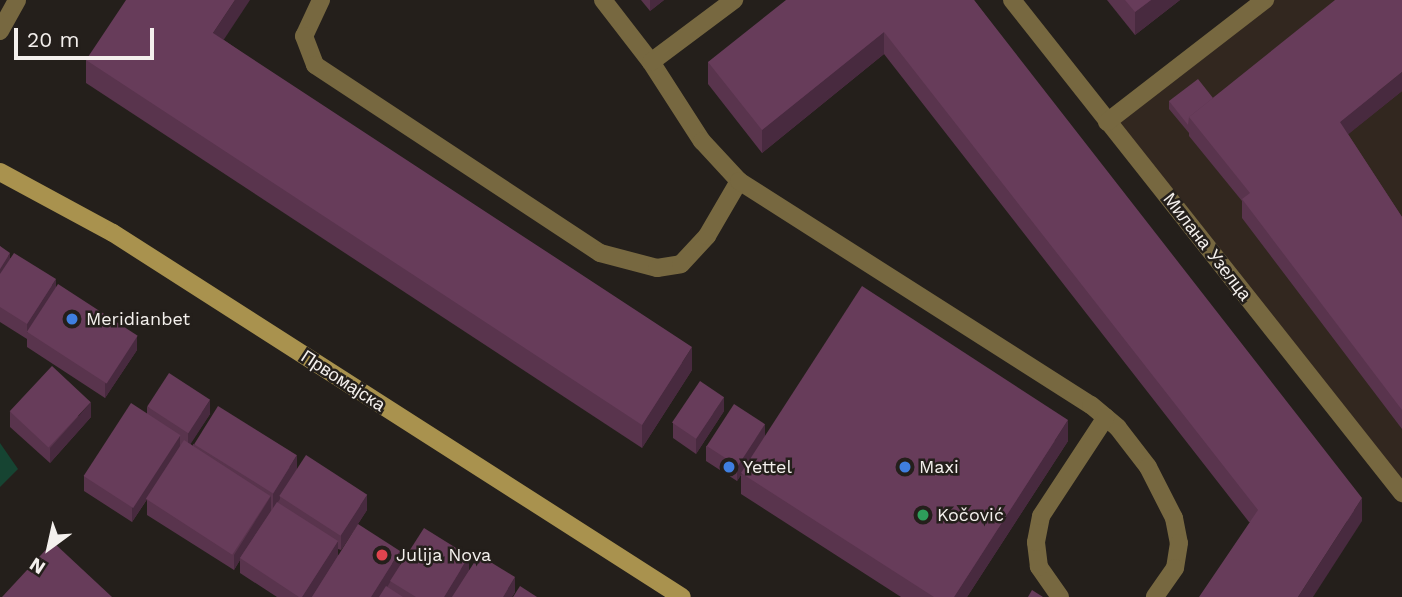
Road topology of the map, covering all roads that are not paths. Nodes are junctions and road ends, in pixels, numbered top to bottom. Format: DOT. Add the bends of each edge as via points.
graph roads {
  1 [pos="17,0"];
  2 [pos="321,0"];
  3 [pos="603,0"];
  4 [pos="734,0"];
  5 [pos="1012,0"];
  6 [pos="1265,0"];
  7 [pos="0,31"];
  8 [pos="651,62"];
  9 [pos="1107,122"];
  10 [pos="0,172"];
  11 [pos="739,181"];
  12 [pos="1106,417"];
  13 [pos="1402,493"];
  14 [pos="682,597"];
  15 [pos="1060,597"];
  16 [pos="1155,597"];
  1 -- 7 [label="street"];
  2 -- 11 [label="street" via="304,36 315,65 600,253 657,268 681,264 707,236"];
  3 -- 8 [label="street"];
  4 -- 8 [label="street"];
  5 -- 9 [label="street, Милана Узелца"];
  6 -- 9 [label="street"];
  8 -- 11 [label="street" via="702,141"];
  9 -- 13 [label="street, Милана Узелца"];
  10 -- 14 [label="main road, Првомајска" via="113,233"];
  11 -- 12 [label="street"];
  12 -- 15 [label="street" via="1041,516 1036,541 1039,567"];
  12 -- 16 [label="street" via="1148,467 1174,518 1179,543 1175,568"];
}
